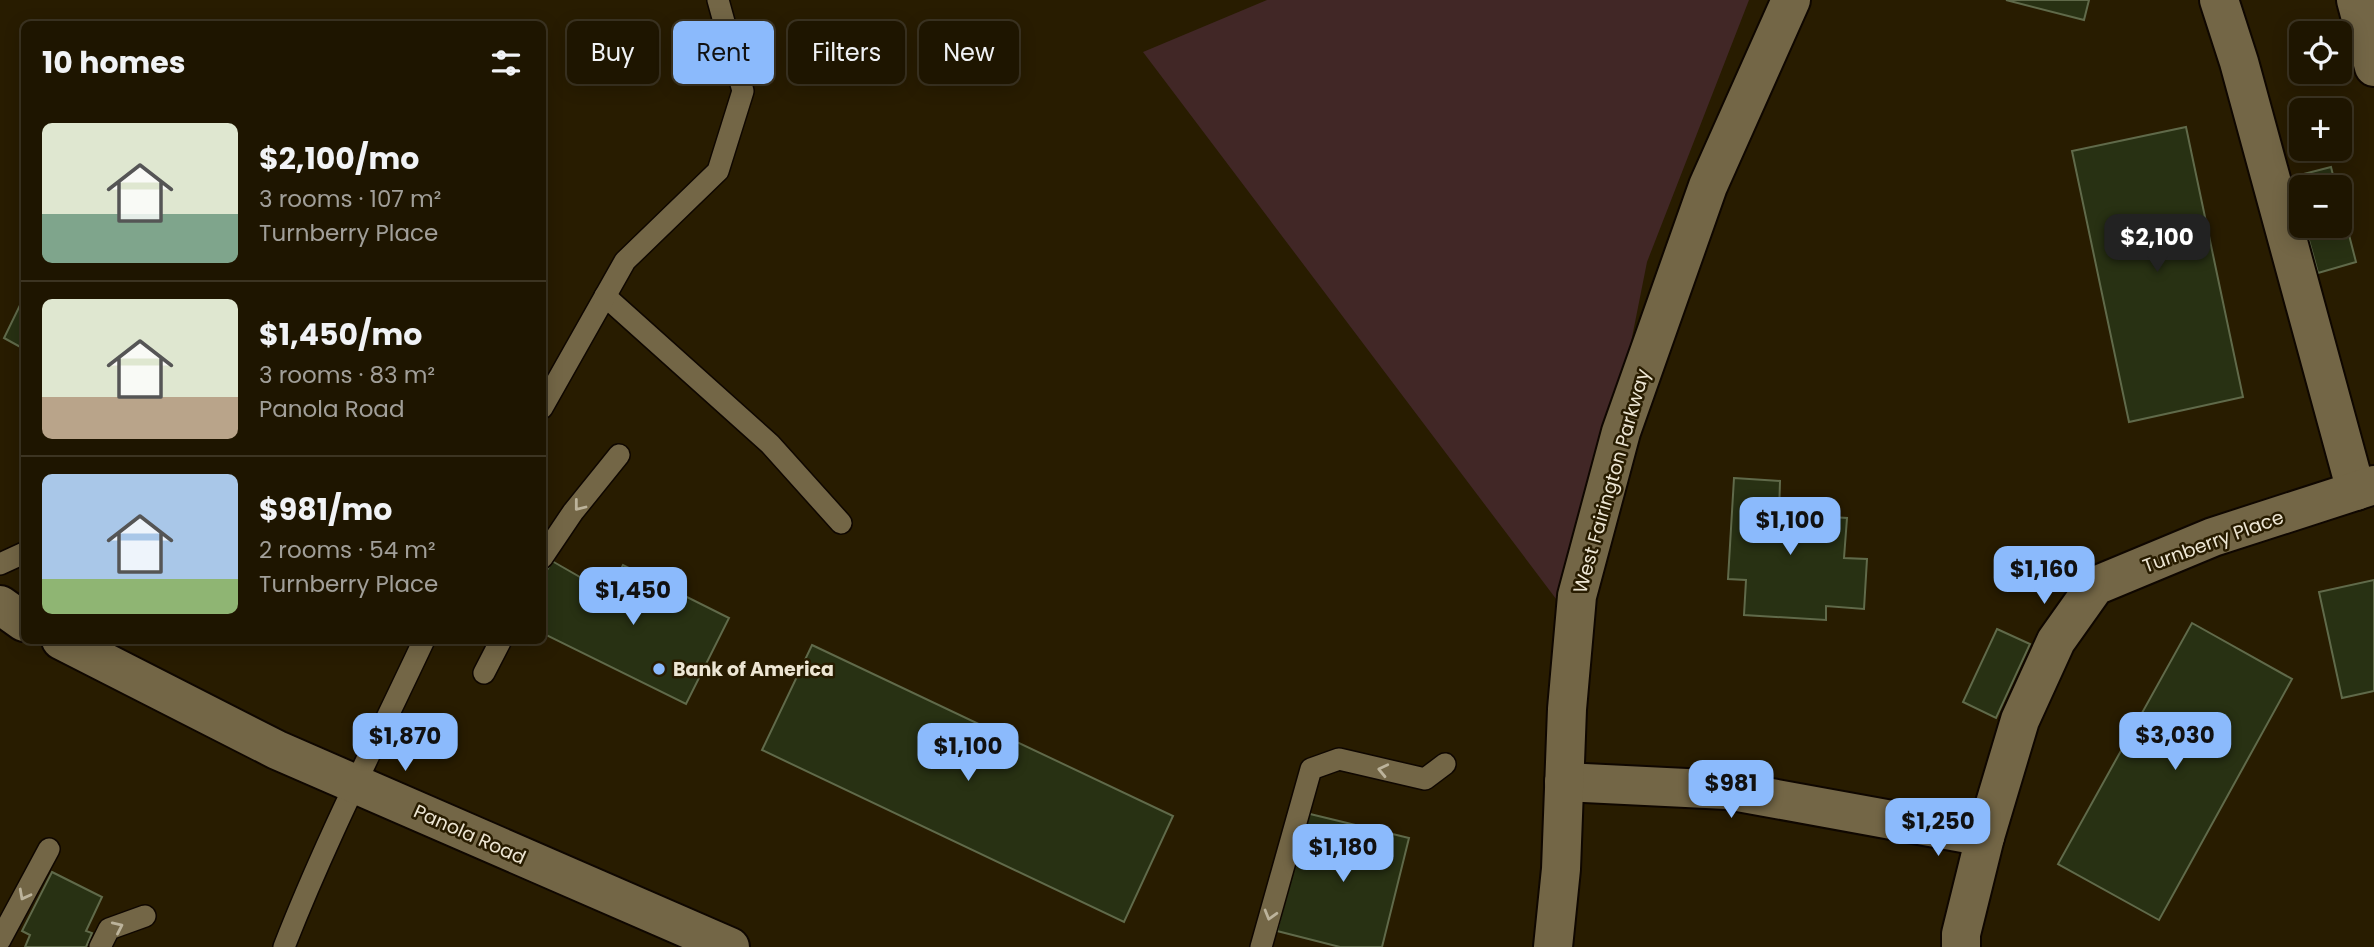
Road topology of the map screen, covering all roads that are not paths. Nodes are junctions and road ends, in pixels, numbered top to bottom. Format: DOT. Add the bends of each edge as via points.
graph roads {
  1 [pos="718,0"];
  2 [pos="1791,0"];
  3 [pos="2219,0"];
  4 [pos="2356,0"];
  5 [pos="2374,67"];
  6 [pos="605,296"];
  7 [pos="546,401"];
  8 [pos="619,456"];
  9 [pos="2365,488"];
  10 [pos="841,523"];
  11 [pos="546,552"];
  12 [pos="21,554"];
  13 [pos="0,564"];
  14 [pos="0,605"];
  15 [pos="21,620"];
  16 [pos="422,644"];
  17 [pos="499,644"];
  18 [pos="81,646"];
  19 [pos="484,673"];
  20 [pos="1446,764"];
  21 [pos="1564,782"];
  22 [pos="355,784"];
  23 [pos="1985,837"];
  24 [pos="49,849"];
  25 [pos="145,916"];
  26 [pos="0,940"];
  27 [pos="100,947"];
  28 [pos="284,947"];
  29 [pos="730,947"];
  30 [pos="1261,947"];
  31 [pos="1553,947"];
  32 [pos="1961,947"];
  1 -- 6 [label="lane" via="743,91 718,170 625,261"];
  2 -- 21 [label="street, West Fairington Parkway" via="1708,186 1621,432 1577,596"];
  3 -- 9 [label="street, Turnberry Place"];
  4 -- 5 [label="street"];
  6 -- 7 [label="lane"];
  6 -- 10 [label="lane" via="770,444"];
  8 -- 11 [label="lane, one-way"];
  9 -- 23 [label="street, Turnberry Place" via="2213,537 2095,586 2056,641 2025,709"];
  12 -- 13 [label="lane"];
  14 -- 15 [label="street"];
  16 -- 22 [label="lane"];
  17 -- 19 [label="lane"];
  18 -- 22 [label="street, Panola Road" via="277,750"];
  20 -- 30 [label="lane, one-way" via="1425,779 1339,759 1311,769"];
  21 -- 23 [label="street" via="1727,790"];
  21 -- 31 [label="street, West Fairington Parkway"];
  22 -- 28 [label="lane"];
  22 -- 29 [label="street, Panola Road"];
  23 -- 32 [label="street, Turnberry Place"];
  24 -- 26 [label="lane, one-way"];
  27 -- 25 [label="lane, one-way" via="109,929"];
}
